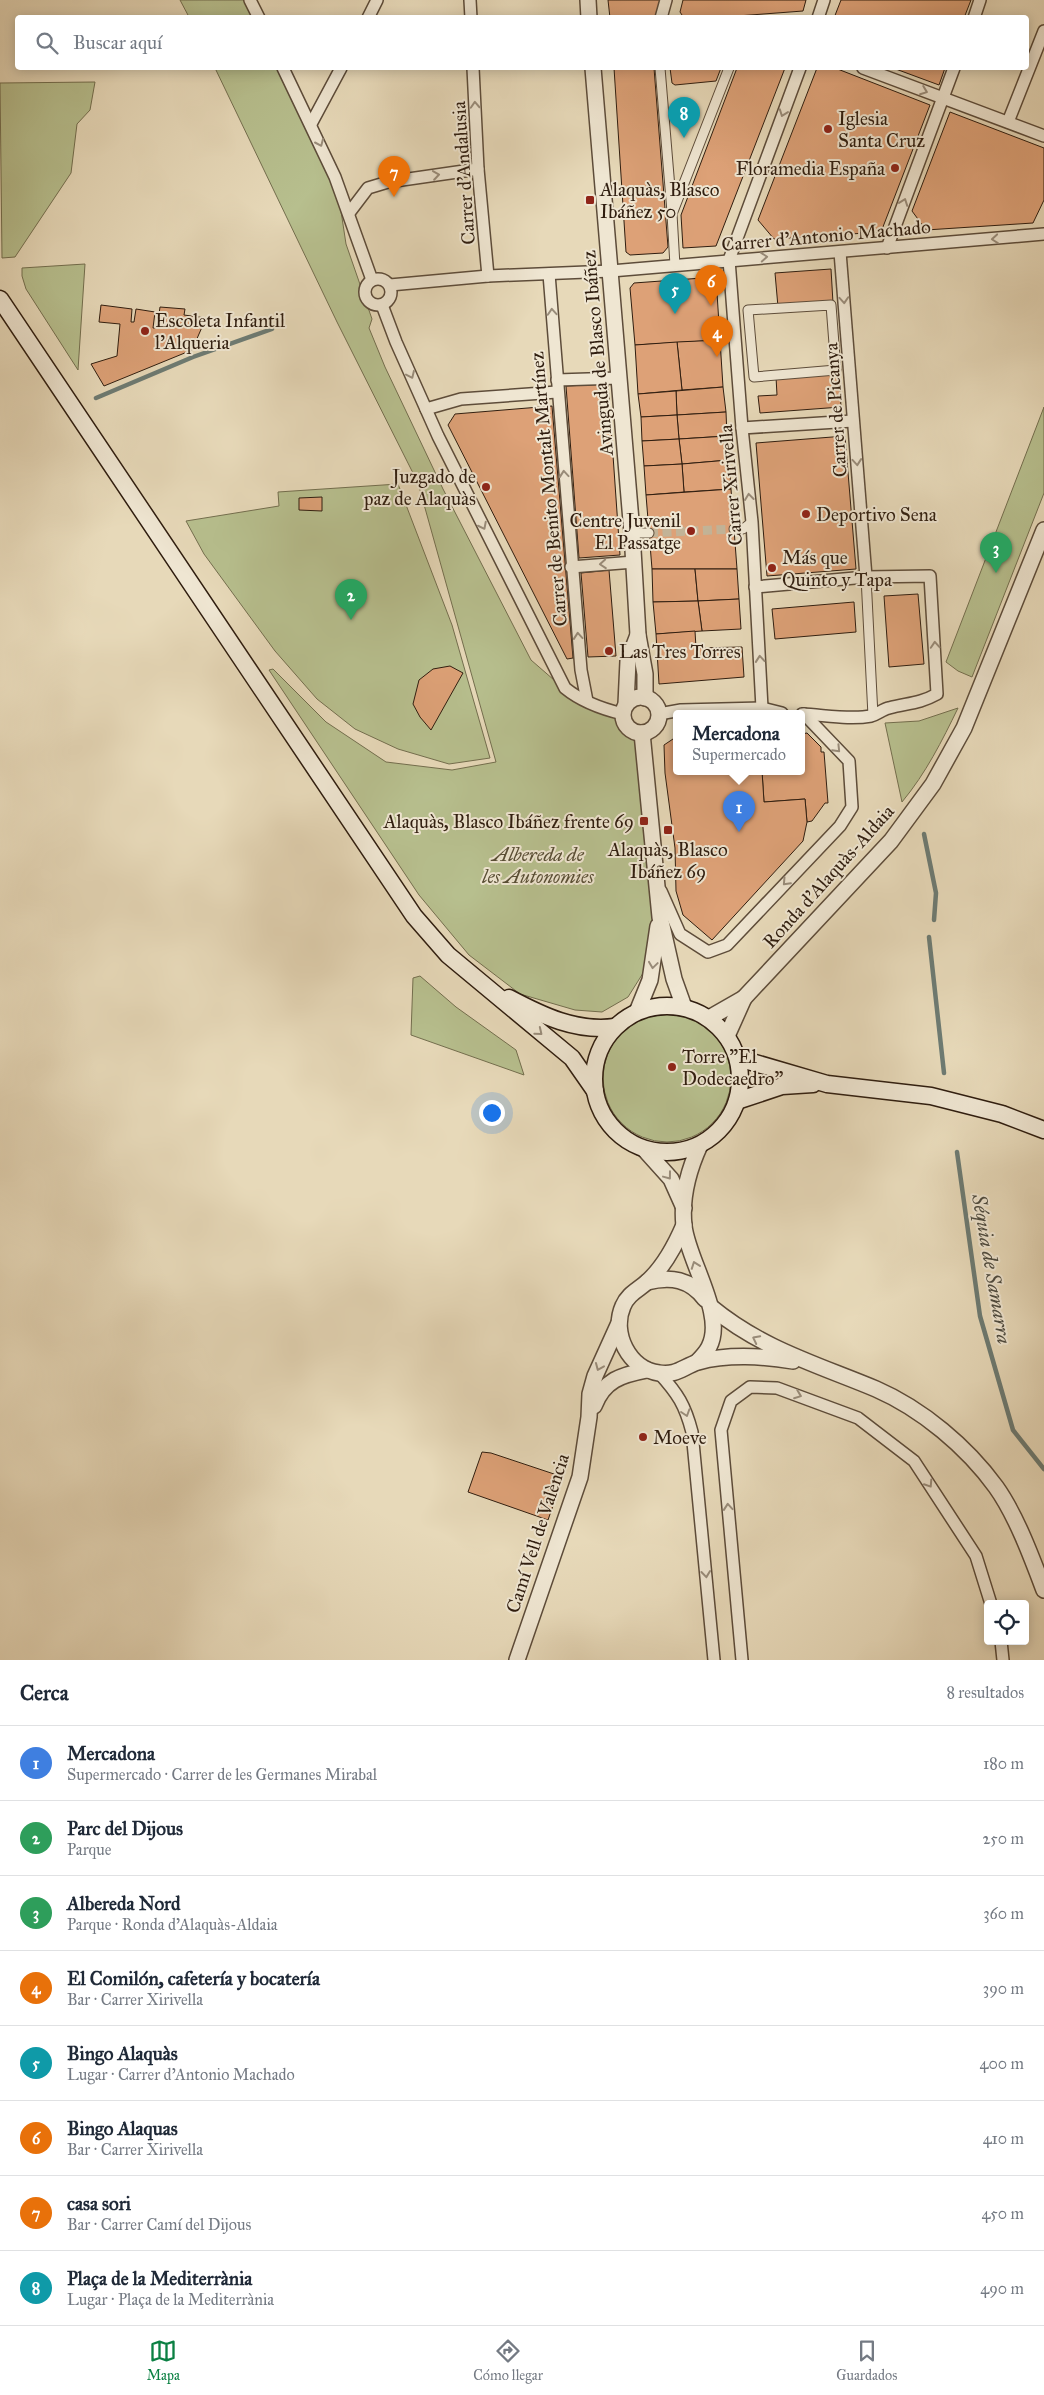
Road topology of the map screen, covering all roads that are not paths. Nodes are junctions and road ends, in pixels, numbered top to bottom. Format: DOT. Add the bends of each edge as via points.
graph roads {
  1 [pos="250,0"];
  2 [pos="377,0"];
  3 [pos="470,0"];
  4 [pos="588,0"];
  5 [pos="666,0"];
  6 [pos="824,0"];
  7 [pos="980,0"];
  8 [pos="257,15"];
  9 [pos="370,15"];
  10 [pos="471,15"];
  11 [pos="589,15"];
  12 [pos="662,15"];
  13 [pos="819,15"];
  14 [pos="975,15"];
  15 [pos="1044,31"];
  16 [pos="1029,69"];
  17 [pos="284,70"];
  18 [pos="340,70"];
  19 [pos="473,70"];
  20 [pos="593,70"];
  21 [pos="660,70"];
  22 [pos="728,70"];
  23 [pos="799,70"];
  24 [pos="867,70"];
  25 [pos="953,70"];
  26 [pos="1029,70"];
  27 [pos="943,98"];
  28 [pos="1008,122"];
  29 [pos="312,124"];
  30 [pos="1044,136"];
  31 [pos="478,169"];
  32 [pos="349,214"];
  33 [pos="672,214"];
  34 [pos="1044,234"];
  35 [pos="887,248"];
  36 [pos="840,252"];
  37 [pos="729,260"];
  38 [pos="675,266"];
  39 [pos="610,271"];
  40 [pos="549,274"];
  41 [pos="488,276"];
  42 [pos="372,280"];
  43 [pos="390,284"];
  44 [pos="0,299"];
  45 [pos="382,305"];
  46 [pos="831,305"];
  47 [pos="619,378"];
  48 [pos="557,386"];
  49 [pos="426,408"];
  50 [pos="853,421"];
  51 [pos="742,428"];
  52 [pos="752,522"];
  53 [pos="734,529"];
  54 [pos="1044,530"];
  55 [pos="632,533"];
  56 [pos="649,533"];
  57 [pos="634,562"];
  58 [pos="572,567"];
  59 [pos="866,577"];
  60 [pos="755,587"];
  61 [pos="638,635"];
  62 [pos="580,667"];
  63 [pos="557,672"];
  64 [pos="645,698"];
  65 [pos="587,701"];
  66 [pos="762,708"];
  67 [pos="625,709"];
  68 [pos="681,710"];
  69 [pos="770,710"];
  70 [pos="673,711"];
  71 [pos="658,714"];
  72 [pos="805,714"];
  73 [pos="805,716"];
  74 [pos="873,716"];
  75 [pos="642,733"];
  76 [pos="658,885"];
  77 [pos="660,917"];
  78 [pos="489,989"];
  79 [pos="744,998"];
  80 [pos="684,1007"];
  81 [pos="637,1012"];
  82 [pos="709,1018"];
  83 [pos="615,1027"];
  84 [pos="727,1036"];
  85 [pos="738,1058"];
  86 [pos="827,1084"];
  87 [pos="595,1091"];
  88 [pos="737,1101"];
  89 [pos="1044,1130"];
  90 [pos="700,1145"];
  91 [pos="644,1149"];
  92 [pos="684,1208"];
  93 [pos="684,1225"];
  94 [pos="647,1282"];
  95 [pos="710,1305"];
  96 [pos="619,1323"];
  97 [pos="698,1362"];
  98 [pos="816,1366"];
  99 [pos="653,1372"];
  100 [pos="589,1417"];
  101 [pos="1044,1590"];
  102 [pos="991,1600"];
  103 [pos="1001,1645"];
  104 [pos="517,1660"];
  105 [pos="714,1660"];
  106 [pos="742,1660"];
  107 [pos="1003,1660"];
  1 -- 8 [label="street"];
  2 -- 9 [label="street"];
  3 -- 10 [label="street"];
  4 -- 11 [label="street"];
  5 -- 12 [label="street"];
  6 -- 13 [label="street"];
  7 -- 14 [label="street"];
  15 -- 16 [label="street"];
  17 -- 29 [label="street"];
  18 -- 29 [label="street"];
  31 -- 19 [label="street, Carrer d'Andalusia, one-way"];
  20 -- 39 [label="street, Avinguda de Blasco Ibáñez"];
  21 -- 33 [label="street"];
  22 -- 33 [label="street"];
  23 -- 37 [label="street, one-way"];
  24 -- 27 [label="street, one-way"];
  25 -- 27 [label="street"];
  26 -- 28 [label="street"];
  27 -- 28 [label="street"];
  35 -- 27 [label="street, one-way"];
  28 -- 30 [label="street"];
  29 -- 32 [label="street, one-way"];
  32 -- 31 [label="street, one-way" via="368,188 388,182"];
  31 -- 41 [label="street, Carrer d'Andalusia"];
  32 -- 42 [label="street"];
  33 -- 38 [label="street"];
  34 -- 35 [label="street, Carrer d'Antonio Machado, one-way"];
  35 -- 36 [label="street, Carrer d'Antonio Machado"];
  37 -- 36 [label="street, Carrer d'Antonio Machado, one-way"];
  36 -- 50 [label="street, Carrer de Picanya, one-way"];
  37 -- 38 [label="street, Carrer d'Antonio Machado"];
  37 -- 51 [label="street, Carrer Xirivella"];
  38 -- 39 [label="street, Carrer d'Antonio Machado"];
  39 -- 40 [label="street, Carrer d'Antonio Machado"];
  39 -- 47 [label="street, Avinguda de Blasco Ibáñez"];
  40 -- 41 [label="street, Carrer d'Antonio Machado"];
  48 -- 40 [label="street, Carrer de Benito Montalt Martínez, one-way"];
  41 -- 43 [label="street, Carrer d'Antonio Machado"];
  42 -- 43 [label="street" via="382,279"];
  42 -- 45 [label="street" via="365,288 366,298 371,303"];
  43 -- 45 [label="street" via="391,297"];
  44 -- 78 [label="main road" via="414,916 448,955"];
  45 -- 49 [label="street, one-way"];
  46 -- 46 [label="street" via="836,370 754,377 748,310"];
  47 -- 48 [label="street"];
  47 -- 55 [label="street, Avinguda de Blasco Ibáñez"];
  48 -- 49 [label="street" via="461,399"];
  58 -- 48 [label="street, Carrer de Benito Montalt Martínez, one-way"];
  49 -- 63 [label="street, one-way"];
  50 -- 51 [label="street"];
  50 -- 59 [label="street, Carrer de Picanya, one-way"];
  52 -- 51 [label="street, Carrer Xirivella, one-way"];
  52 -- 53 [label="street" via="743,529"];
  52 -- 60 [label="street, Carrer Xirivella"];
  54 -- 79 [label="street, Ronda d'Alaquàs-Aldaia" via="968,720 934,784 891,841"];
  55 -- 56 [label="street"];
  55 -- 57 [label="street, Avinguda de Blasco Ibáñez"];
  57 -- 58 [label="street, one-way"];
  57 -- 61 [label="street, Avinguda de Blasco Ibáñez"];
  62 -- 58 [label="street, Carrer de Benito Montalt Martínez, one-way"];
  59 -- 60 [label="street"];
  59 -- 74 [label="street, Carrer de Picanya"];
  74 -- 59 [label="street, one-way" via="888,708 927,700 937,694 930,576"];
  66 -- 60 [label="street, Carrer Xirivella, one-way"];
  61 -- 64 [label="street, Avinguda de Blasco Ibáñez" via="645,674"];
  61 -- 67 [label="street, Avinguda de Blasco Ibáñez" via="628,661"];
  62 -- 63 [label="street" via="567,674"];
  62 -- 65 [label="street, Carrer de Benito Montalt Martínez"];
  63 -- 65 [label="street" via="565,688"];
  64 -- 67 [label="street" via="633,699"];
  64 -- 71 [label="street" via="654,703"];
  65 -- 67 [label="street" via="605,710"];
  66 -- 68 [label="street"];
  66 -- 69 [label="street"];
  67 -- 75 [label="street" via="623,720 630,729"];
  70 -- 71 [label="street"];
  71 -- 75 [label="street" via="654,728"];
  72 -- 74 [label="street"];
  73 -- 76 [label="street, one-way" via="849,761 852,807 840,826 727,945 708,952 680,934"];
  75 -- 76 [label="street"];
  76 -- 77 [label="street"];
  77 -- 80 [label="street"];
  77 -- 81 [label="street, one-way" via="650,980"];
  78 -- 83 [label="main road" via="550,1019 584,1028"];
  78 -- 87 [label="main road, one-way" via="572,1058"];
  79 -- 82 [label="street"];
  79 -- 84 [label="street"];
  80 -- 81 [label="main road" via="660,1006"];
  80 -- 82 [label="main road"];
  81 -- 83 [label="main road"];
  82 -- 84 [label="main road"];
  83 -- 87 [label="main road" via="599,1053"];
  84 -- 85 [label="main road"];
  85 -- 86 [label="main road"];
  85 -- 88 [label="main road" via="741,1080"];
  86 -- 88 [label="main road" via="782,1086"];
  86 -- 89 [label="main road" via="931,1096 1002,1114"];
  87 -- 91 [label="main road" via="610,1125 631,1143"];
  88 -- 90 [label="main road" via="723,1126"];
  90 -- 91 [label="main road" via="672,1152"];
  90 -- 92 [label="street" via="690,1167"];
  91 -- 92 [label="street, one-way" via="671,1179"];
  92 -- 93 [label="street"];
  93 -- 94 [label="street" via="672,1251"];
  95 -- 93 [label="street, one-way" via="687,1244"];
  94 -- 95 [label="street" via="665,1278 683,1280 698,1290"];
  94 -- 96 [label="street" via="633,1292 623,1306"];
  95 -- 97 [label="street" via="713,1333 710,1346"];
  98 -- 95 [label="street, one-way" via="756,1340"];
  96 -- 99 [label="street" via="621,1342 631,1359"];
  96 -- 100 [label="street, Camí Vell de València, one-way" via="595,1376"];
  97 -- 98 [label="street" via="738,1357"];
  97 -- 99 [label="street" via="679,1372"];
  98 -- 101 [label="street" via="879,1390 918,1412 964,1450 996,1488 1028,1547"];
  99 -- 100 [label="street, Camí Vell de València" via="628,1374 611,1382 600,1392"];
  99 -- 105 [label="street, one-way" via="678,1394 692,1432"];
  100 -- 104 [label="street, Camí Vell de València" via="580,1477"];
  106 -- 102 [label="street, one-way" via="721,1430 731,1401 750,1387 777,1388 858,1418 914,1461 976,1556"];
  103 -- 107 [label="street"];
}
